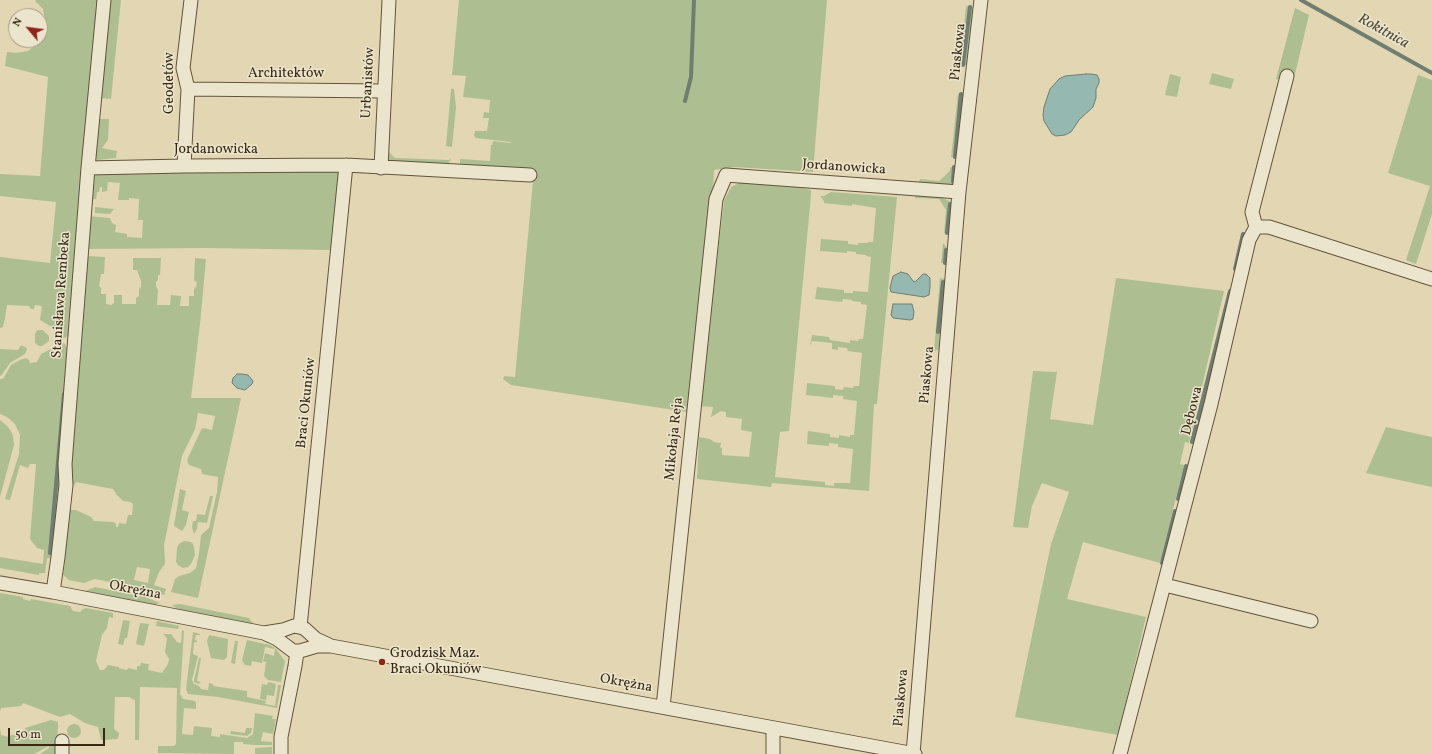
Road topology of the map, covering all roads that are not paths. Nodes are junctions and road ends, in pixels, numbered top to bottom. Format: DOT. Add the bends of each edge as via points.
graph roads {
  1 [pos="104,0"];
  2 [pos="190,0"];
  3 [pos="389,0"];
  4 [pos="981,0"];
  5 [pos="1287,76"];
  6 [pos="188,89"];
  7 [pos="384,91"];
  8 [pos="346,165"];
  9 [pos="184,166"];
  10 [pos="88,168"];
  11 [pos="381,168"];
  12 [pos="530,175"];
  13 [pos="726,175"];
  14 [pos="959,192"];
  15 [pos="1256,227"];
  16 [pos="1432,279"];
  17 [pos="0,582"];
  18 [pos="1165,585"];
  19 [pos="53,592"];
  20 [pos="1311,621"];
  21 [pos="299,630"];
  22 [pos="264,633"];
  23 [pos="331,646"];
  24 [pos="296,648"];
  25 [pos="663,707"];
  26 [pos="773,728"];
  27 [pos="281,754"];
  28 [pos="773,754"];
  29 [pos="914,754"];
  30 [pos="1120,754"];
  1 -- 10 [label="street, Stanisława Rembeka"];
  2 -- 6 [label="street, Geodetów" via="183,68"];
  3 -- 7 [label="street, Urbanistów"];
  4 -- 14 [label="street, Piaskowa"];
  5 -- 15 [label="street" via="1252,212"];
  6 -- 7 [label="street, Architektów"];
  6 -- 9 [label="street, Geodetów"];
  7 -- 11 [label="street, Urbanistów"];
  8 -- 9 [label="street, Jordanowicka"];
  8 -- 11 [label="street, Jordanowicka"];
  8 -- 21 [label="street, Braci Okuniów"];
  9 -- 10 [label="street, Jordanowicka"];
  10 -- 19 [label="street, Stanisława Rembeka" via="66,485"];
  11 -- 12 [label="street, Jordanowicka"];
  13 -- 14 [label="street, Jordanowicka"];
  13 -- 25 [label="street, Mikołaja Reja" via="716,198"];
  14 -- 29 [label="street, Piaskowa"];
  15 -- 16 [label="street" via="1269,227"];
  15 -- 18 [label="street, Dębowa" via="1249,240"];
  17 -- 19 [label="street, Okrężna"];
  18 -- 20 [label="street"];
  18 -- 30 [label="street, Dębowa"];
  19 -- 22 [label="street, Okrężna"];
  21 -- 22 [label="street, Okrężna"];
  21 -- 23 [label="street, Okrężna"];
  21 -- 24 [label="street" via="309,641"];
  21 -- 24 [label="street" via="284,636"];
  22 -- 24 [label="street, Okrężna"];
  23 -- 24 [label="street, Okrężna"];
  23 -- 25 [label="street, Okrężna"];
  24 -- 27 [label="street"];
  25 -- 26 [label="street, Okrężna"];
  26 -- 28 [label="street"];
  26 -- 29 [label="street, Okrężna"];
}
